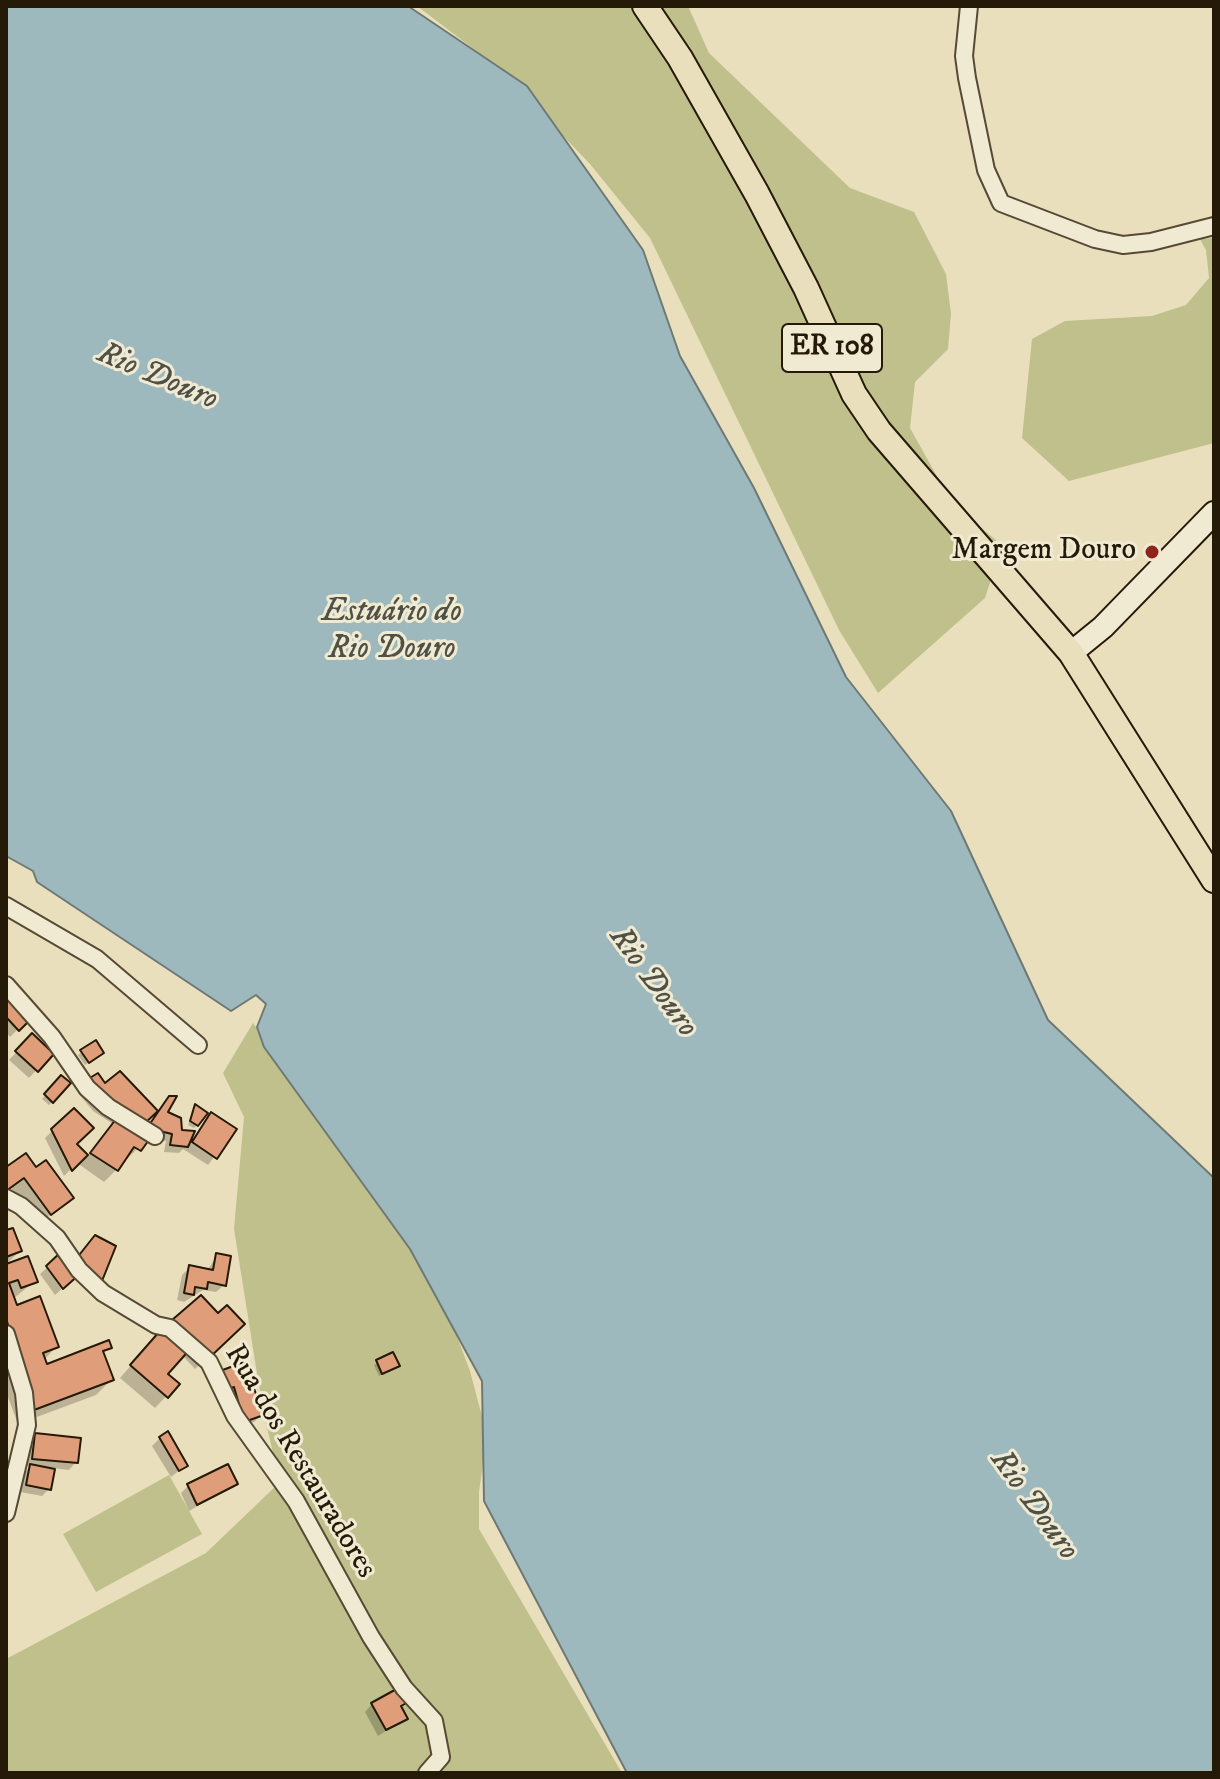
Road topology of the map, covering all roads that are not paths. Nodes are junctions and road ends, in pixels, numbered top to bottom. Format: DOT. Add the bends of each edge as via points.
graph roads {
  1 [pos="645,6"];
  2 [pos="969,6"];
  3 [pos="1214,226"];
  4 [pos="1214,513"];
  5 [pos="1071,653"];
  6 [pos="1214,880"];
  7 [pos="6,906"];
  8 [pos="6,985"];
  9 [pos="198,1045"];
  10 [pos="155,1136"];
  11 [pos="6,1198"];
  12 [pos="6,1334"];
  13 [pos="6,1513"];
  14 [pos="427,1773"];
  1 -- 5 [label="main road, ER 108" via="757,194 854,394 879,431"];
  2 -- 3 [label="street" via="967,78 986,170 1001,203 1123,245"];
  4 -- 5 [label="main road"];
  5 -- 6 [label="main road, ER 108"];
  7 -- 9 [label="street" via="97,959"];
  8 -- 10 [label="street" via="52,1037 87,1088"];
  11 -- 14 [label="street, Rua dos Restauradores" via="57,1238 103,1293 170,1328 209,1362 235,1416 296,1501 371,1637 404,1688 434,1721 441,1757"];
  12 -- 13 [label="street" via="24,1393 27,1425"];
}
